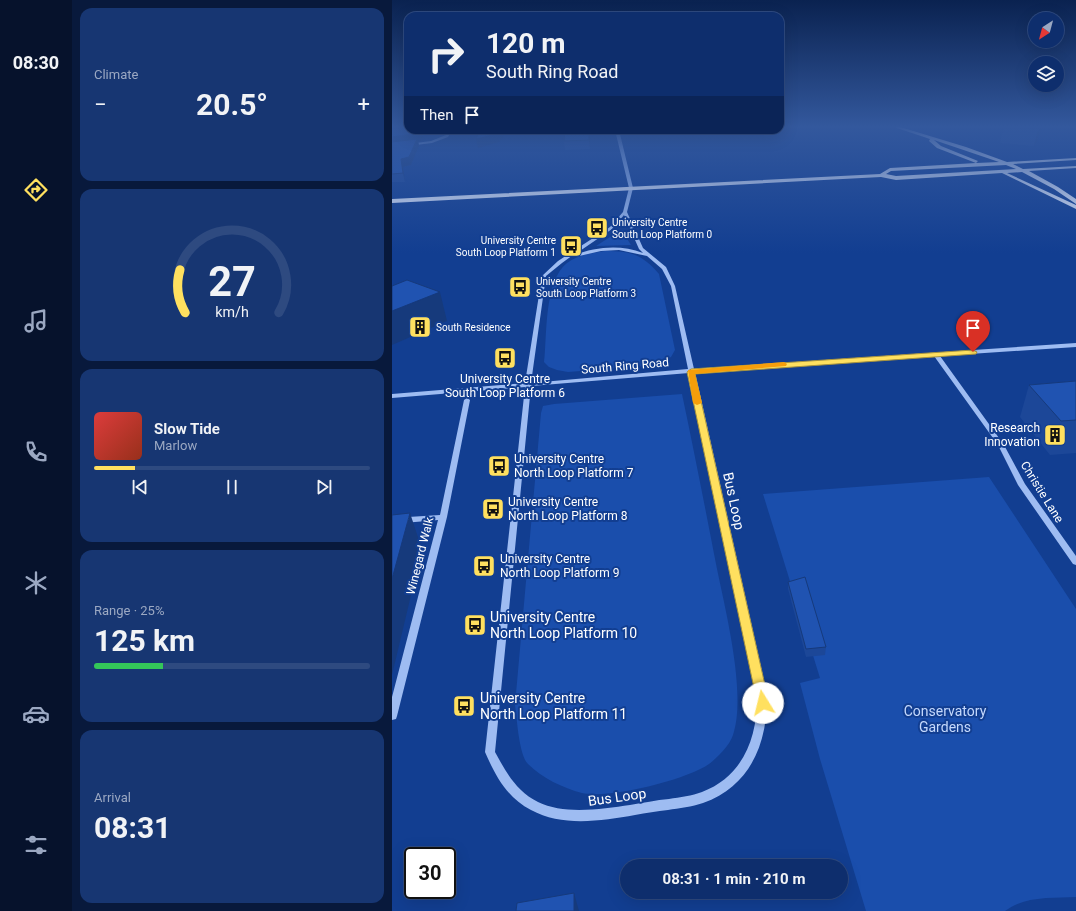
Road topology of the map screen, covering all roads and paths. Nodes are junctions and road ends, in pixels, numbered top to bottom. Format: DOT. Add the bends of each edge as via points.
graph roads {
  1 [pos="626,169"];
  2 [pos="912,169"];
  3 [pos="991,169"];
  4 [pos="1018,169"];
  5 [pos="1049,169"];
  6 [pos="1022,170"];
  7 [pos="1000,172"];
  8 [pos="881,175"];
  9 [pos="631,188"];
  10 [pos="392,201"];
  11 [pos="1076,202"];
  12 [pos="1076,207"];
  13 [pos="624,212"];
  14 [pos="560,262"];
  15 [pos="658,262"];
  16 [pos="1076,345"];
  17 [pos="936,354"];
  18 [pos="691,372"];
  19 [pos="529,386"];
  20 [pos="392,396"];
  21 [pos="466,400"];
  22 [pos="442,517"];
  23 [pos="392,521"];
  24 [pos="1076,562"];
  25 [pos="392,716"];
  1 -- 9 [label="street"];
  2 -- 8 [label="main road" via="890,170"];
  3 -- 7 [label="main road"];
  4 -- 6 [label="main road"];
  5 -- 6 [label="main road"];
  6 -- 7 [label="main road"];
  6 -- 11 [label="main road" via="1062,191"];
  7 -- 8 [label="main road" via="896,178"];
  7 -- 12 [label="main road"];
  8 -- 9 [label="main road"];
  9 -- 10 [label="main road"];
  9 -- 13 [label="street, Bus Loop"];
  13 -- 14 [label="street, Bus Loop" via="612,228"];
  13 -- 15 [label="street, Bus Loop" via="641,249"];
  14 -- 15 [label="street, Bus Loop" via="589,252 619,249 638,252"];
  14 -- 19 [label="street, Bus Loop" via="544,276"];
  15 -- 18 [label="street, Bus Loop" via="669,275 673,286"];
  16 -- 17 [label="street, South Ring Road"];
  17 -- 18 [label="street, South Ring Road"];
  17 -- 24 [label="street, Christie Lane" via="1001,445 1022,484"];
  18 -- 19 [label="street, South Ring Road"];
  18 -- 19 [label="street, Bus Loop" via="762,694 764,713 747,764 718,790 702,798 602,815 578,817 536,807 507,785 496,769 490,752"];
  19 -- 20 [label="street, South Ring Road"];
  21 -- 22 [label="street, Winegard Walk"];
  22 -- 23 [label="street"];
  22 -- 25 [label="street, Winegard Walk"];
}
